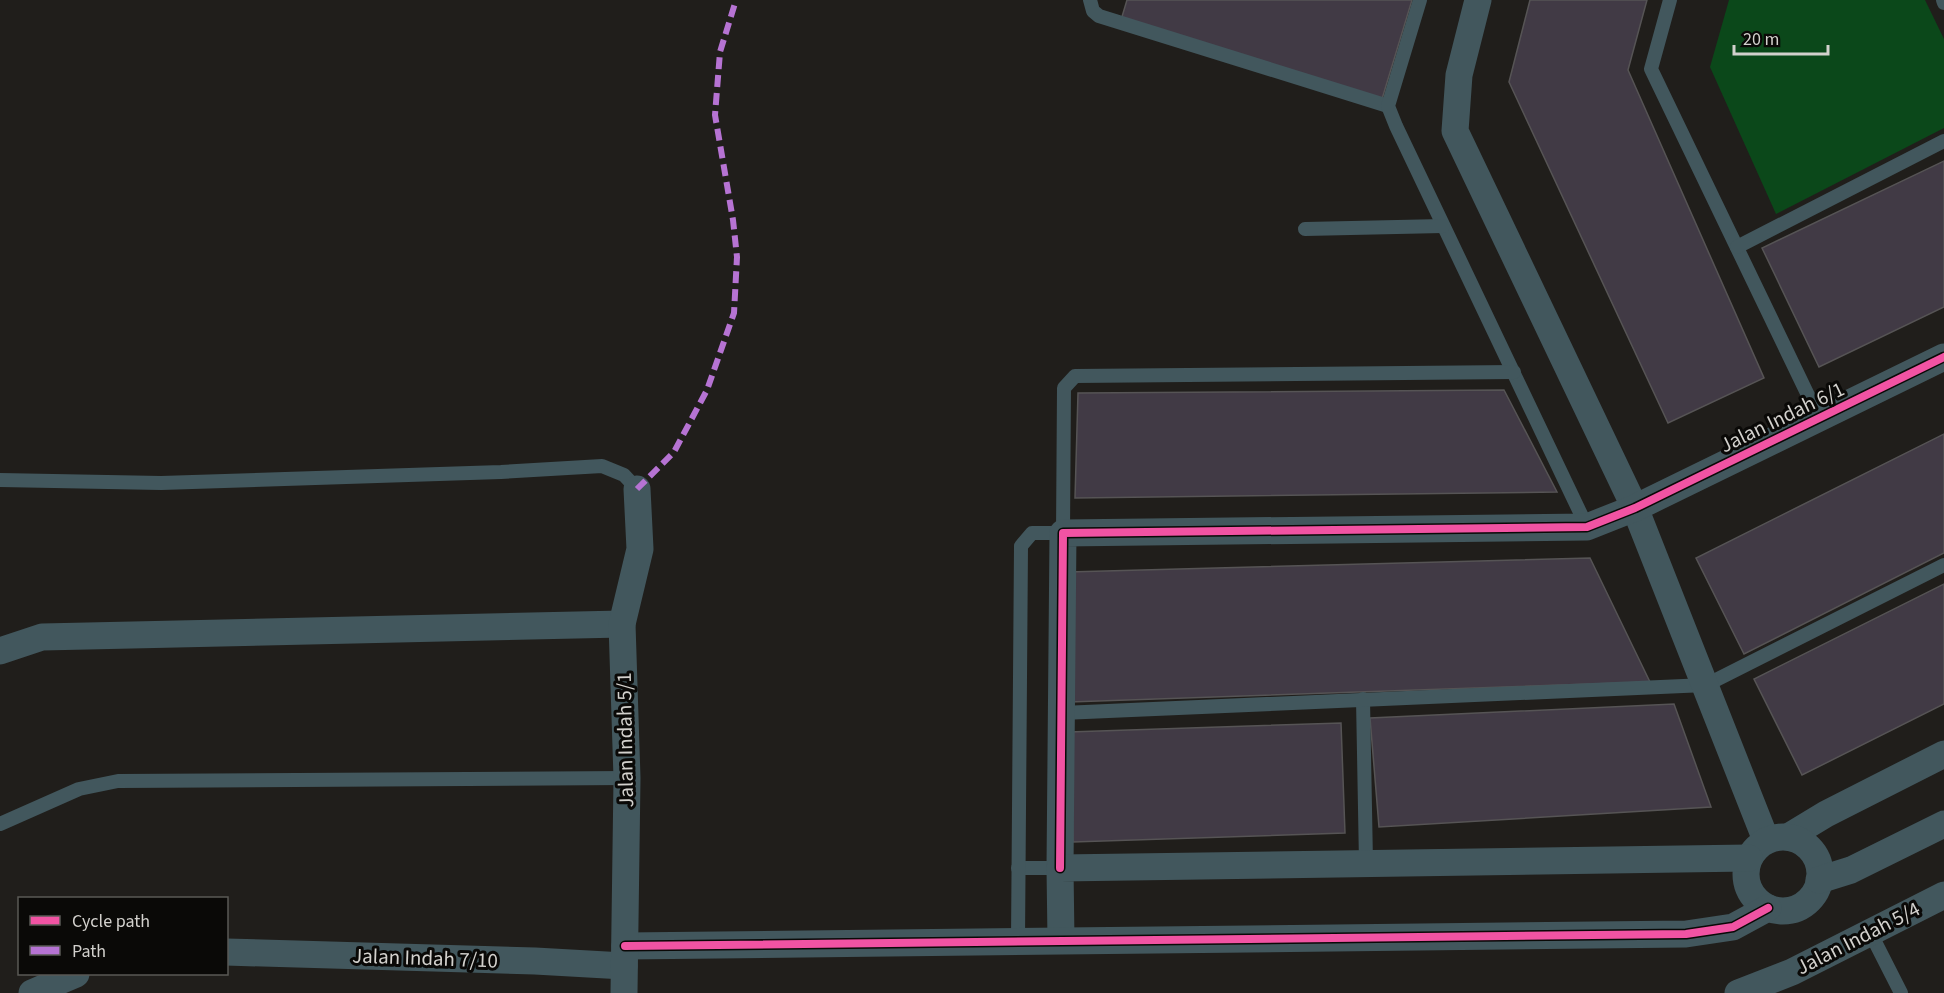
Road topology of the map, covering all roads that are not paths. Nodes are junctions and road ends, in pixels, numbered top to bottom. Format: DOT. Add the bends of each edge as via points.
graph roads {
  1 [pos="1090,0"];
  2 [pos="1420,0"];
  3 [pos="1478,0"];
  4 [pos="1670,0"];
  5 [pos="1388,106"];
  6 [pos="1944,141"];
  7 [pos="1443,226"];
  8 [pos="1305,229"];
  9 [pos="1737,247"];
  10 [pos="1944,357"];
  11 [pos="1514,372"];
  12 [pos="1819,418"];
  13 [pos="0,480"];
  14 [pos="637,489"];
  15 [pos="1635,508"];
  16 [pos="1587,527"];
  17 [pos="1063,533"];
  18 [pos="1944,566"];
  19 [pos="622,624"];
  20 [pos="2,646"];
  21 [pos="1706,686"];
  22 [pos="1363,699"];
  23 [pos="1062,712"];
  24 [pos="1944,754"];
  25 [pos="627,778"];
  26 [pos="0,824"];
  27 [pos="1944,824"];
  28 [pos="1768,845"];
  29 [pos="1366,863"];
  30 [pos="1018,868"];
  31 [pos="1060,868"];
  32 [pos="1819,880"];
  33 [pos="1944,895"];
  34 [pos="1768,908"];
  35 [pos="1870,932"];
  36 [pos="1018,940"];
  37 [pos="1061,940"];
  38 [pos="228,952"];
  39 [pos="624,956"];
  40 [pos="74,975"];
  41 [pos="32,993"];
  42 [pos="624,993"];
  43 [pos="1738,993"];
  44 [pos="1902,993"];
  1 -- 5 [label="lane" via="1099,16"];
  2 -- 5 [label="lane"];
  3 -- 15 [label="street" via="1459,75 1455,131"];
  4 -- 9 [label="lane" via="1651,69"];
  5 -- 7 [label="lane"];
  6 -- 9 [label="lane"];
  7 -- 8 [label="lane"];
  7 -- 11 [label="lane"];
  9 -- 12 [label="lane"];
  10 -- 12 [label="street, Jalan Indah 6/1"];
  11 -- 16 [label="lane"];
  11 -- 17 [label="lane" via="1074,376 1064,387"];
  12 -- 15 [label="street, Jalan Indah 6/1"];
  13 -- 14 [label="lane" via="160,483 602,466 624,475"];
  14 -- 19 [label="street, Jalan Indah 5/1" via="640,549"];
  15 -- 16 [label="street, Jalan Indah 6/1"];
  15 -- 21 [label="street"];
  16 -- 17 [label="street"];
  17 -- 23 [label="street"];
  17 -- 30 [label="lane" via="1032,533 1022,546"];
  18 -- 21 [label="lane"];
  19 -- 20 [label="street" via="42,637"];
  19 -- 25 [label="street, Jalan Indah 5/1"];
  21 -- 22 [label="lane"];
  21 -- 28 [label="street"];
  22 -- 23 [label="lane"];
  22 -- 29 [label="lane"];
  23 -- 31 [label="street"];
  24 -- 28 [label="street"];
  25 -- 26 [label="lane" via="118,781 80,789"];
  25 -- 39 [label="street, Jalan Indah 5/1"];
  27 -- 32 [label="street" via="1851,870"];
  28 -- 29 [label="street"];
  28 -- 32 [label="street" via="1806,845 1818,861"];
  28 -- 34 [label="street" via="1746,872 1748,887"];
  29 -- 31 [label="street"];
  30 -- 31 [label="lane"];
  30 -- 36 [label="lane"];
  31 -- 37 [label="street"];
  32 -- 34 [label="street" via="1806,903 1781,911"];
  33 -- 35 [label="street, Jalan Indah 5/4"];
  34 -- 37 [label="street, Jalan Indah 7/10" via="1733,927 1686,934"];
  35 -- 43 [label="street, Jalan Indah 5/4" via="1792,972"];
  35 -- 44 [label="lane"];
  36 -- 37 [label="street, Jalan Indah 7/10"];
  36 -- 39 [label="street, Jalan Indah 7/10"];
  38 -- 39 [label="street, Jalan Indah 7/10" via="523,960"];
  39 -- 42 [label="street, Jalan Indah 5/1"];
  40 -- 41 [label="street"];
}
